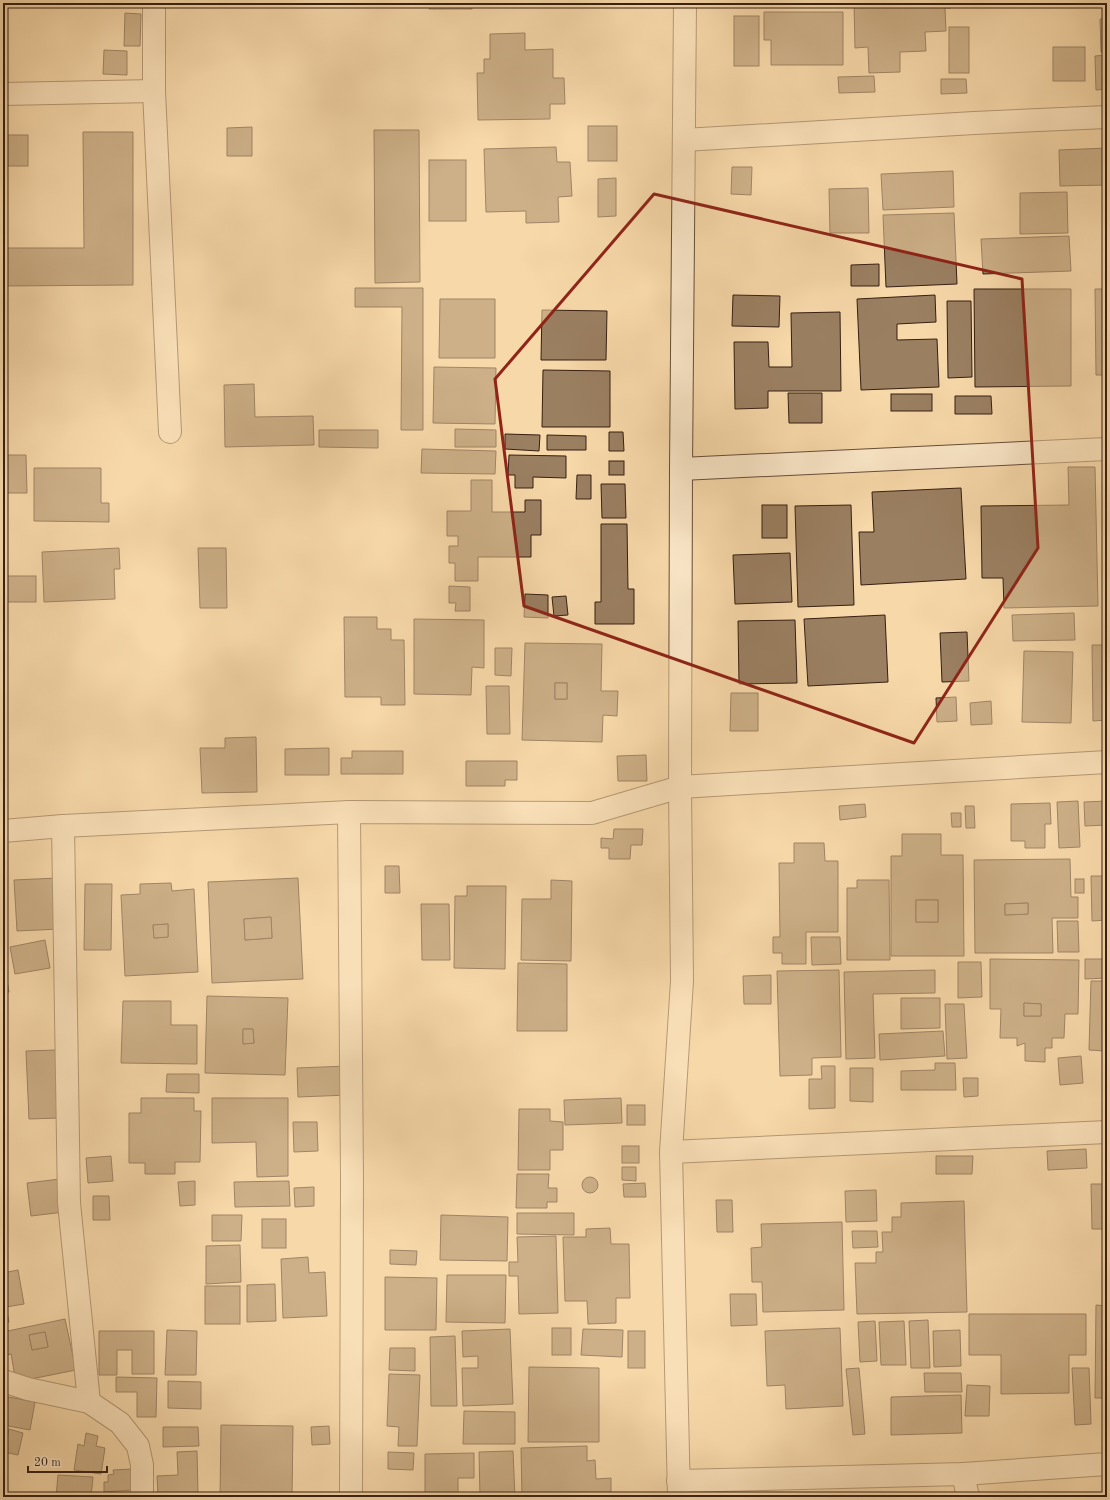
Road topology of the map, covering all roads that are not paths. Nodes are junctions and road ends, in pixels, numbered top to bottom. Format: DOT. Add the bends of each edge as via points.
graph roads {
  1 [pos="154,3"];
  2 [pos="685,3"];
  3 [pos="154,91"];
  4 [pos="3,94"];
  5 [pos="1107,117"];
  6 [pos="684,140"];
  7 [pos="170,432"];
  8 [pos="1107,449"];
  9 [pos="681,469"];
  10 [pos="1107,762"];
  11 [pos="680,787"];
  12 [pos="349,812"];
  13 [pos="63,826"];
  14 [pos="3,831"];
  15 [pos="1107,1132"];
  16 [pos="671,1152"];
  17 [pos="3,1381"];
  18 [pos="89,1402"];
  19 [pos="1107,1464"];
  20 [pos="963,1474"];
  21 [pos="678,1489"];
  22 [pos="142,1497"];
  23 [pos="351,1497"];
  24 [pos="968,1497"];
  1 -- 3 [label="street"];
  2 -- 6 [label="street"];
  3 -- 4 [label="street"];
  3 -- 7 [label="street"];
  5 -- 6 [label="street"];
  6 -- 9 [label="street"];
  8 -- 9 [label="street"];
  9 -- 11 [label="street"];
  10 -- 11 [label="street"];
  11 -- 12 [label="street" via="592,813"];
  11 -- 16 [label="street" via="682,981"];
  12 -- 13 [label="street"];
  12 -- 23 [label="street"];
  13 -- 14 [label="street"];
  13 -- 18 [label="street" via="69,1203"];
  15 -- 16 [label="street"];
  16 -- 21 [label="street"];
  17 -- 18 [label="street"];
  18 -- 22 [label="street" via="120,1423 138,1446 142,1465"];
  19 -- 20 [label="street"];
  20 -- 21 [label="street"];
  20 -- 24 [label="street"];
}
